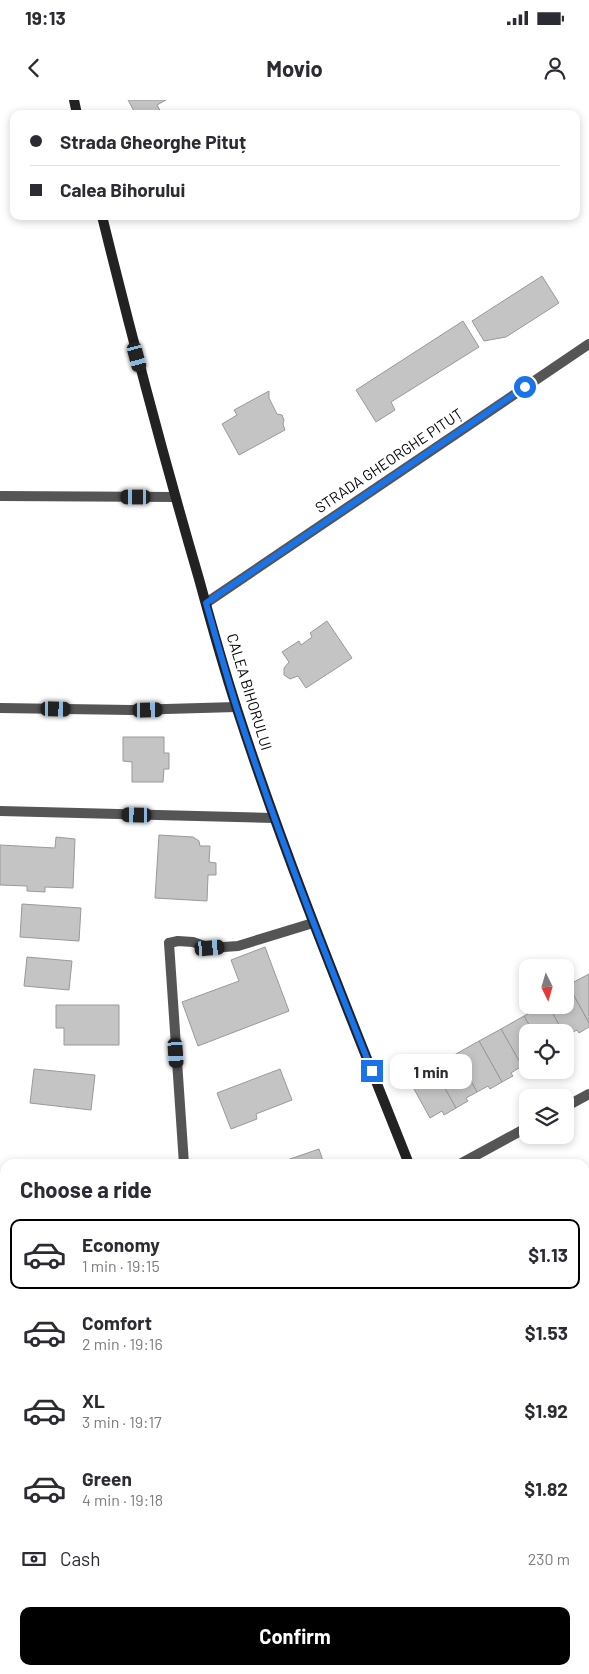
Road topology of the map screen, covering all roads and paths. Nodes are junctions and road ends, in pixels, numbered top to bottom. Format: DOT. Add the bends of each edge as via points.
graph roads {
  1 [pos="103,220"];
  2 [pos="589,344"];
  3 [pos="0,496"];
  4 [pos="175,497"];
  5 [pos="206,603"];
  6 [pos="236,707"];
  7 [pos="0,708"];
  8 [pos="0,811"];
  9 [pos="274,818"];
  10 [pos="313,923"];
  11 [pos="589,1094"];
  12 [pos="574,1102"];
  13 [pos="519,1132"];
  14 [pos="184,1159"];
  15 [pos="407,1159"];
  16 [pos="469,1159"];
  1 -- 4 [label="main road, CALEA BIHORULUI"];
  2 -- 5 [label="street, STRADA GHEORGHE PITUȚ"];
  3 -- 4 [label="street"];
  4 -- 5 [label="main road, CALEA BIHORULUI"];
  5 -- 6 [label="main road, CALEA BIHORULUI"];
  6 -- 7 [label="street" via="131,710"];
  6 -- 9 [label="main road, CALEA BIHORULUI"];
  8 -- 9 [label="street"];
  9 -- 10 [label="main road, CALEA BIHORULUI"];
  10 -- 14 [label="street" via="238,946 210,948 192,942 169,943"];
  10 -- 15 [label="main road, CALEA BIHORULUI"];
  11 -- 12 [label="street"];
  13 -- 16 [label="street"];
}
